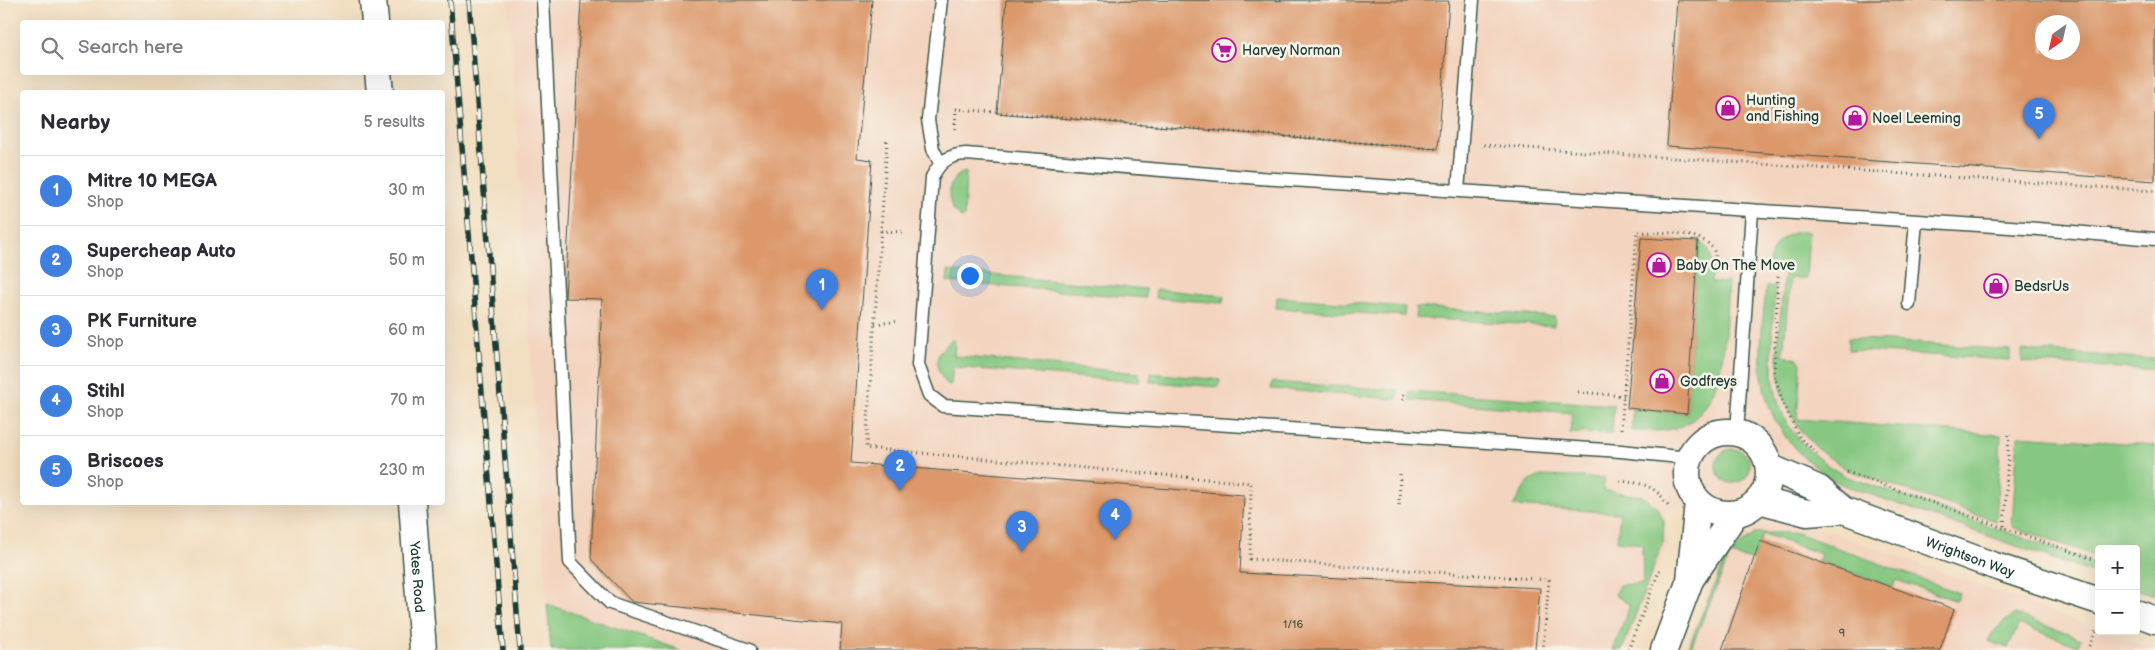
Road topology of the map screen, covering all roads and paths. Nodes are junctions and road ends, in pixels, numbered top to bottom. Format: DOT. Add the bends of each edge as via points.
graph roads {
  1 [pos="373,0"];
  2 [pos="543,0"];
  3 [pos="941,0"];
  4 [pos="1472,0"];
  5 [pos="374,20"];
  6 [pos="378,75"];
  7 [pos="380,90"];
  8 [pos="955,129"];
  9 [pos="887,142"];
  10 [pos="1481,145"];
  11 [pos="1438,149"];
  12 [pos="940,163"];
  13 [pos="1458,191"];
  14 [pos="2155,191"];
  15 [pos="1752,211"];
  16 [pos="1916,221"];
  17 [pos="2155,239"];
  18 [pos="1716,274"];
  19 [pos="1778,276"];
  20 [pos="1909,304"];
  21 [pos="1404,391"];
  22 [pos="1578,392"];
  23 [pos="1624,396"];
  24 [pos="1403,400"];
  25 [pos="1622,429"];
  26 [pos="1737,432"];
  27 [pos="2010,435"];
  28 [pos="1689,458"];
  29 [pos="1826,460"];
  30 [pos="1769,467"];
  31 [pos="1839,469"];
  32 [pos="1400,474"];
  33 [pos="1620,481"];
  34 [pos="1759,500"];
  35 [pos="1698,502"];
  36 [pos="412,505"];
  37 [pos="1399,505"];
  38 [pos="1670,506"];
  39 [pos="1843,510"];
  40 [pos="1735,514"];
  41 [pos="2004,528"];
  42 [pos="2095,560"];
  43 [pos="1661,567"];
  44 [pos="1690,580"];
  45 [pos="2095,600"];
  46 [pos="2140,614"];
  47 [pos="2155,620"];
  48 [pos="2095,633"];
  49 [pos="2089,646"];
  50 [pos="424,650"];
  51 [pos="749,650"];
  52 [pos="1543,650"];
  53 [pos="1628,650"];
  54 [pos="1664,650"];
  1 -- 5 [label="street"];
  2 -- 51 [label="lane" via="570,562 610,603"];
  3 -- 12 [label="lane" via="928,120 933,149"];
  4 -- 13 [label="lane"];
  6 -- 7 [label="street"];
  8 -- 11 [label="path" via="956,109"];
  9 -- 52 [label="path" via="866,448 1251,484 1250,559 1549,580"];
  10 -- 14 [label="path"];
  12 -- 13 [label="lane" via="954,154 966,154"];
  12 -- 28 [label="lane" via="930,187 918,365 929,396 944,406"];
  13 -- 15 [label="lane"];
  15 -- 16 [label="lane"];
  15 -- 26 [label="lane"];
  16 -- 17 [label="lane"];
  16 -- 20 [label="lane"];
  18 -- 23 [label="path" via="1715,252 1697,236 1637,232"];
  19 -- 29 [label="path" via="1774,373 1782,404 1800,438"];
  21 -- 24 [label="path"];
  22 -- 23 [label="path"];
  23 -- 25 [label="path"];
  26 -- 28 [label="street" via="1708,437 1694,448"];
  26 -- 30 [label="street" via="1758,444"];
  27 -- 41 [label="path"];
  28 -- 35 [label="street" via="1687,481"];
  30 -- 34 [label="street" via="1769,479"];
  30 -- 39 [label="street, Wrightson Way" via="1820,490"];
  31 -- 41 [label="path"];
  32 -- 37 [label="path"];
  33 -- 38 [label="path" via="1646,485 1661,494"];
  34 -- 39 [label="street, Wrightson Way" via="1807,514"];
  34 -- 40 [label="street"];
  35 -- 40 [label="street" via="1721,514"];
  35 -- 44 [label="street"];
  36 -- 50 [label="street, Yates Road"];
  39 -- 45 [label="street, Wrightson Way"];
  40 -- 44 [label="street"];
  41 -- 42 [label="path"];
  43 -- 53 [label="path"];
  44 -- 54 [label="street"];
  46 -- 47 [label="street"];
  48 -- 49 [label="path"];
}
